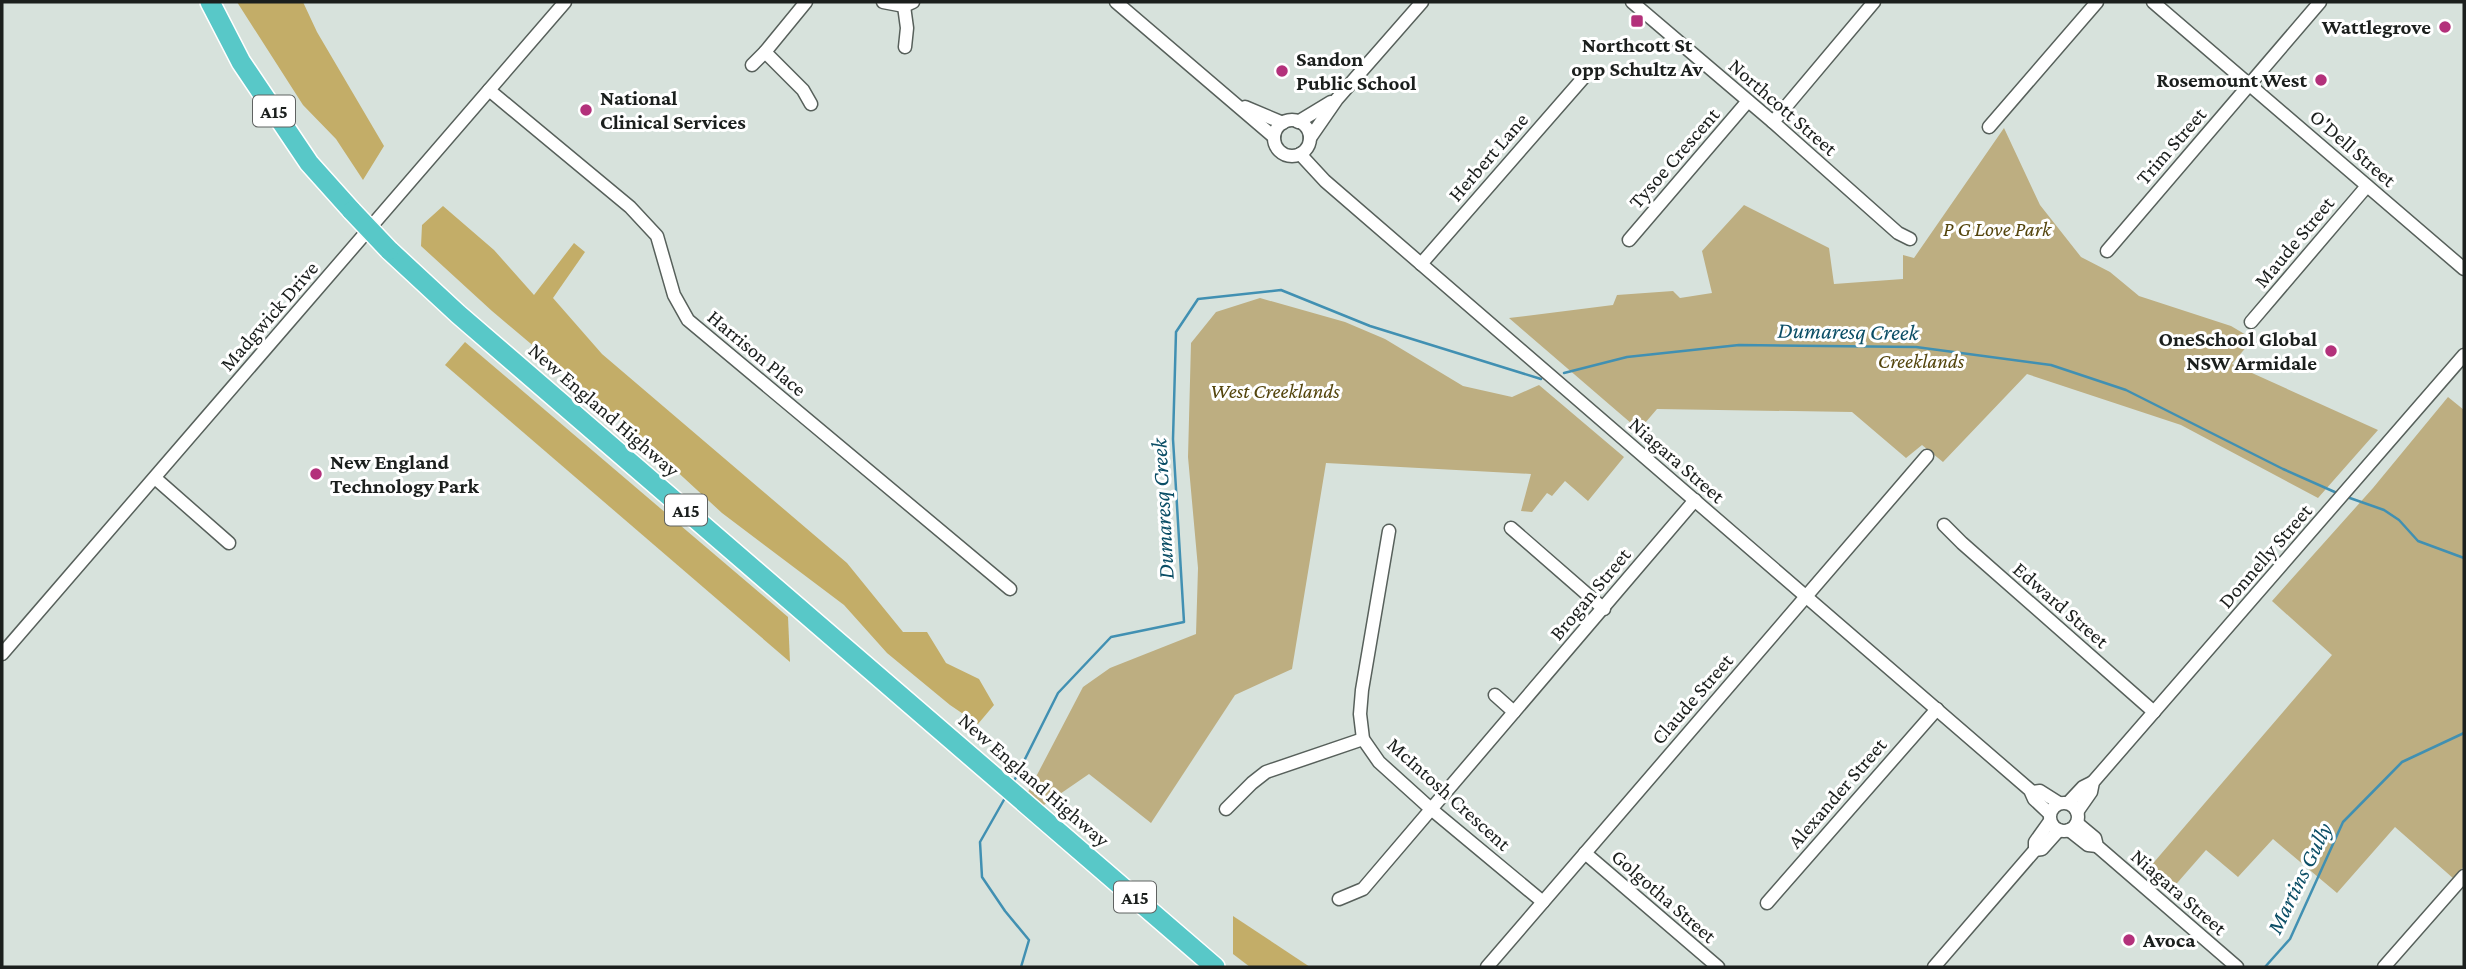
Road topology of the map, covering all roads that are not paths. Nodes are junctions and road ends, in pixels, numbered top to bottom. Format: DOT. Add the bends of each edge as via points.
graph roads {
  1 [pos="210,2"];
  2 [pos="565,2"];
  3 [pos="806,2"];
  4 [pos="883,2"];
  5 [pos="1116,2"];
  6 [pos="1422,2"];
  7 [pos="1632,2"];
  8 [pos="1874,2"];
  9 [pos="2097,2"];
  10 [pos="2153,2"];
  11 [pos="2320,2"];
  12 [pos="909,4"];
  13 [pos="1647,7"];
  14 [pos="905,47"];
  15 [pos="765,52"];
  16 [pos="752,65"];
  17 [pos="1585,76"];
  18 [pos="2249,85"];
  19 [pos="489,90"];
  20 [pos="1337,99"];
  21 [pos="1748,101"];
  22 [pos="1234,103"];
  23 [pos="811,104"];
  24 [pos="1298,122"];
  25 [pos="1773,122"];
  26 [pos="1283,123"];
  27 [pos="1989,127"];
  28 [pos="1274,137"];
  29 [pos="1310,138"];
  30 [pos="1300,155"];
  31 [pos="2367,186"];
  32 [pos="1910,239"];
  33 [pos="1629,240"];
  34 [pos="2107,251"];
  35 [pos="1421,264"];
  36 [pos="2464,269"];
  37 [pos="2251,322"];
  38 [pos="2464,355"];
  39 [pos="1927,456"];
  40 [pos="155,478"];
  41 [pos="1695,500"];
  42 [pos="1944,525"];
  43 [pos="1511,528"];
  44 [pos="1389,531"];
  45 [pos="229,543"];
  46 [pos="1010,589"];
  47 [pos="1806,596"];
  48 [pos="1604,609"];
  49 [pos="2,654"];
  50 [pos="1495,695"];
  51 [pos="1937,709"];
  52 [pos="1514,712"];
  53 [pos="2154,712"];
  54 [pos="1363,739"];
  55 [pos="1226,809"];
  56 [pos="1430,809"];
  57 [pos="2064,817"];
  58 [pos="1585,853"];
  59 [pos="2464,876"];
  60 [pos="1339,899"];
  61 [pos="1543,902"];
  62 [pos="1767,902"];
  63 [pos="1716,966"];
  64 [pos="1216,967"];
  65 [pos="1487,967"];
  66 [pos="1934,967"];
  67 [pos="2237,967"];
  68 [pos="2384,967"];
  1 -- 64 [label="highway, New England Highway / A15, bridge" via="241,62 309,163 389,250"];
  2 -- 19 [label="street, Madgwick Drive"];
  3 -- 15 [label="street"];
  4 -- 12 [label="street"];
  5 -- 22 [label="street"];
  6 -- 20 [label="street"];
  7 -- 13 [label="street, Northcott Street"];
  8 -- 25 [label="street"];
  9 -- 27 [label="street"];
  10 -- 18 [label="street, O'Dell Street"];
  11 -- 18 [label="street, Trim Street"];
  12 -- 14 [label="street"];
  13 -- 21 [label="street, Northcott Street"];
  15 -- 16 [label="street"];
  15 -- 23 [label="street"];
  17 -- 35 [label="street, Herbert Lane"];
  18 -- 31 [label="street, O'Dell Street"];
  18 -- 34 [label="street, Trim Street"];
  19 -- 40 [label="street, Madgwick Drive"];
  19 -- 46 [label="street, Harrison Place" via="630,207 657,236 674,295 688,320"];
  20 -- 24 [label="street"];
  20 -- 29 [label="street"];
  21 -- 25 [label="street, Northcott Street"];
  21 -- 33 [label="street, Tysoe Crescent"];
  22 -- 26 [label="street"];
  22 -- 28 [label="street"];
  24 -- 26 [label="street"];
  24 -- 29 [label="street" via="1307,128"];
  25 -- 32 [label="street, Northcott Street"];
  26 -- 28 [label="street"];
  28 -- 30 [label="street" via="1281,153"];
  29 -- 30 [label="street"];
  30 -- 35 [label="street, Niagara Street"];
  31 -- 36 [label="street, O'Dell Street"];
  31 -- 37 [label="street, Maude Street"];
  35 -- 41 [label="street, Niagara Street"];
  38 -- 53 [label="street, Donnelly Street"];
  39 -- 47 [label="street, Claude Street"];
  40 -- 45 [label="street"];
  40 -- 49 [label="street, Madgwick Drive"];
  41 -- 47 [label="street, Niagara Street"];
  41 -- 48 [label="street, Brogan Street"];
  42 -- 53 [label="street, Edward Street"];
  43 -- 48 [label="street"];
  44 -- 54 [label="street, McIntosh Crescent" via="1362,690"];
  47 -- 51 [label="street, Niagara Street"];
  47 -- 58 [label="street, Claude Street"];
  48 -- 52 [label="street, Brogan Street"];
  50 -- 52 [label="street"];
  51 -- 57 [label="street, Niagara Street" via="2032,792 2040,791"];
  51 -- 62 [label="street, Alexander Street"];
  52 -- 56 [label="street, Brogan Street"];
  53 -- 57 [label="street, Donnelly Street" via="2093,782 2083,787"];
  54 -- 55 [label="street" via="1266,772"];
  54 -- 56 [label="street, McIntosh Crescent" via="1379,762"];
  56 -- 60 [label="street, Brogan Street" via="1363,889"];
  56 -- 61 [label="street, McIntosh Crescent"];
  57 -- 66 [label="street" via="2035,842 2035,850"];
  57 -- 67 [label="street, Niagara Street" via="2088,845 2097,846"];
  58 -- 61 [label="street, Claude Street"];
  58 -- 63 [label="street, Golgotha Street"];
  59 -- 68 [label="street"];
  61 -- 65 [label="street, Claude Street"];
}
